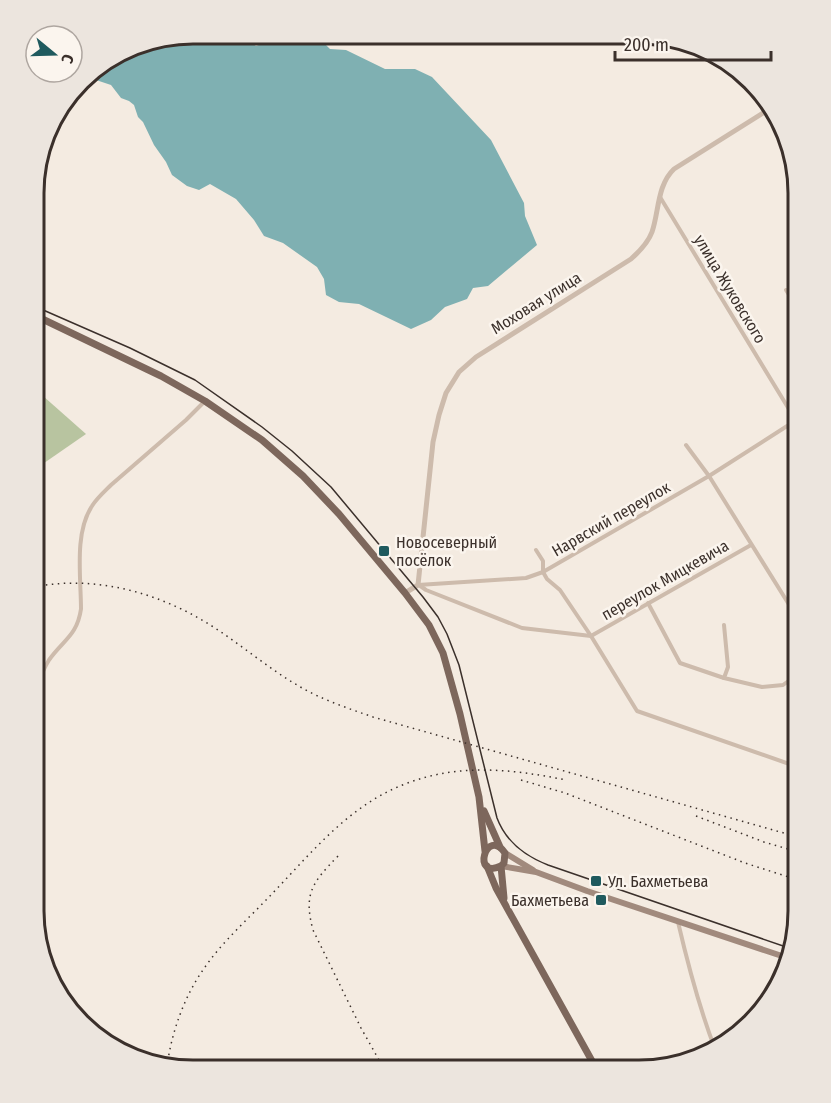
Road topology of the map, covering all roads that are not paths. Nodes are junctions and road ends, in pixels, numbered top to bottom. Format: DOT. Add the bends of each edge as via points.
graph roads {
  1 [pos="764,113"];
  2 [pos="660,197"];
  3 [pos="786,290"];
  4 [pos="788,293"];
  5 [pos="43,319"];
  6 [pos="205,401"];
  7 [pos="788,406"];
  8 [pos="788,427"];
  9 [pos="686,445"];
  10 [pos="709,476"];
  11 [pos="751,545"];
  12 [pos="536,550"];
  13 [pos="543,572"];
  14 [pos="418,585"];
  15 [pos="405,593"];
  16 [pos="787,602"];
  17 [pos="648,603"];
  18 [pos="724,625"];
  19 [pos="591,636"];
  20 [pos="43,673"];
  21 [pos="724,678"];
  22 [pos="787,682"];
  23 [pos="787,763"];
  24 [pos="479,797"];
  25 [pos="485,850"];
  26 [pos="503,850"];
  27 [pos="487,866"];
  28 [pos="501,866"];
  29 [pos="536,872"];
  30 [pos="504,901"];
  31 [pos="678,922"];
  32 [pos="781,956"];
  33 [pos="712,1040"];
  34 [pos="591,1060"];
  1 -- 2 [label="street, Моховая улица" via="674,169"];
  2 -- 7 [label="street, улица Жуковского"];
  2 -- 14 [label="street, Моховая улица" via="651,234 631,259 476,357 459,372 446,393 435,433"];
  3 -- 4 [label="street"];
  5 -- 6 [label="main road"];
  6 -- 15 [label="main road" via="262,440 303,476"];
  6 -- 20 [label="street" via="91,507 81,533 80,618"];
  8 -- 10 [label="street, Нарвский переулок"];
  9 -- 10 [label="street"];
  10 -- 11 [label="street"];
  10 -- 13 [label="street, Нарвский переулок"];
  11 -- 16 [label="street"];
  11 -- 17 [label="street, переулок Мицкевича"];
  12 -- 13 [label="street" via="543,561"];
  13 -- 14 [label="street, Нарвский переулок" via="526,578"];
  13 -- 19 [label="street"];
  14 -- 15 [label="street"];
  14 -- 19 [label="street" via="522,628"];
  15 -- 24 [label="main road" via="429,625 443,653"];
  17 -- 19 [label="street, переулок Мицкевича"];
  17 -- 21 [label="street" via="680,663"];
  18 -- 21 [label="street" via="728,667"];
  19 -- 23 [label="street" via="637,711"];
  21 -- 22 [label="street" via="762,687"];
  24 -- 25 [label="main road"];
  24 -- 26 [label="main road"];
  25 -- 26 [label="main road" via="495,846"];
  25 -- 27 [label="main road"];
  26 -- 28 [label="main road"];
  26 -- 29 [label="main road"];
  27 -- 28 [label="main road"];
  27 -- 30 [label="main road"];
  28 -- 29 [label="main road"];
  28 -- 30 [label="main road"];
  29 -- 31 [label="main road"];
  30 -- 34 [label="main road"];
  31 -- 32 [label="main road"];
  31 -- 33 [label="street" via="688,969"];
}
